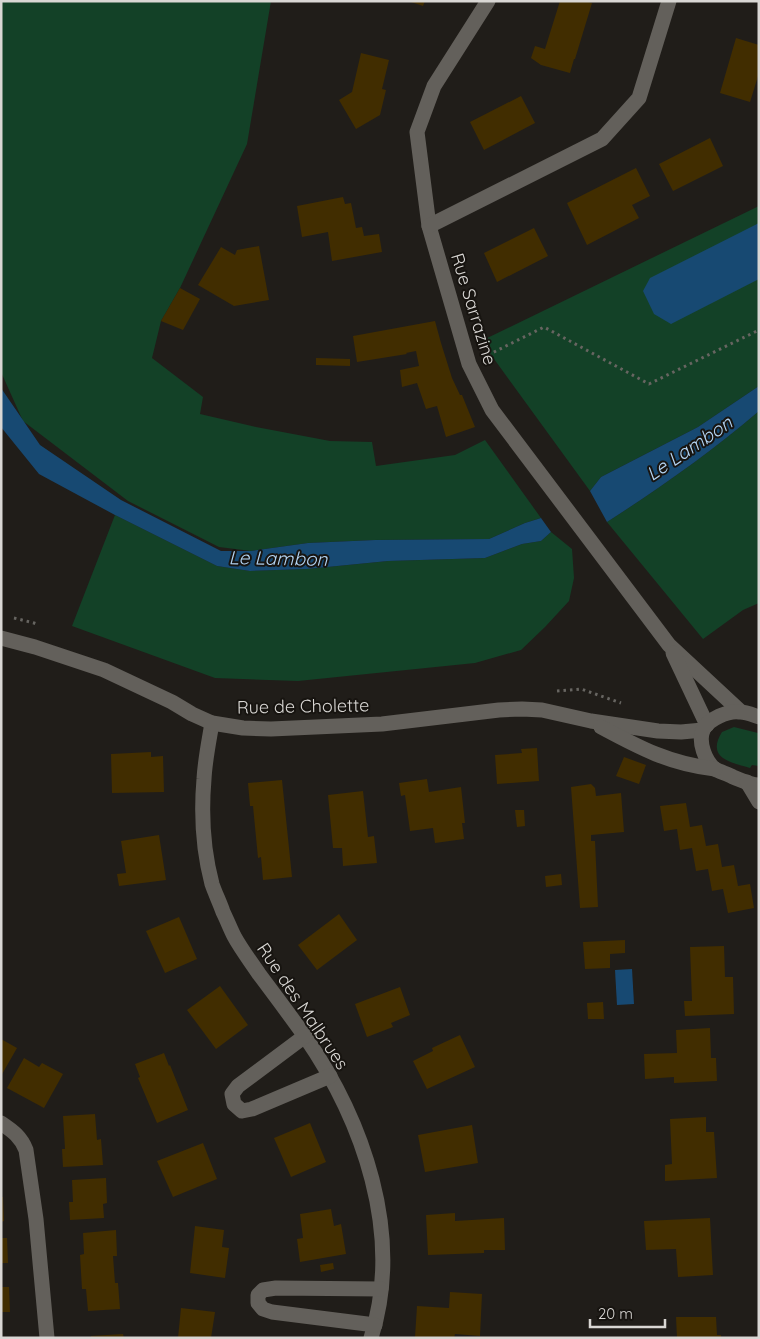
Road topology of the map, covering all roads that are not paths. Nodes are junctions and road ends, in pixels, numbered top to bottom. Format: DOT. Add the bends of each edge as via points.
graph roads {
  1 [pos="488,1"];
  2 [pos="669,1"];
  3 [pos="429,226"];
  4 [pos="1,638"];
  5 [pos="669,645"];
  6 [pos="740,711"];
  7 [pos="759,717"];
  8 [pos="591,721"];
  9 [pos="212,723"];
  10 [pos="705,728"];
  11 [pos="715,769"];
  12 [pos="753,784"];
  13 [pos="759,802"];
  14 [pos="305,1036"];
  15 [pos="330,1076"];
  16 [pos="1,1123"];
  17 [pos="381,1289"];
  18 [pos="373,1332"];
  19 [pos="47,1338"];
  1 -- 3 [label="street, Rue Sarrazine" via="434,86 416,132"];
  2 -- 3 [label="street" via="639,98 602,139"];
  3 -- 5 [label="street, Rue Sarrazine" via="469,364 492,410"];
  4 -- 9 [label="street, Rue de Cholette" via="104,670"];
  5 -- 6 [label="street, Rue Sarrazine"];
  5 -- 10 [label="street, Rue Sarrazine"];
  6 -- 7 [label="street"];
  6 -- 10 [label="street" via="716,718"];
  8 -- 9 [label="street, Rue de Cholette" via="522,709 382,724 271,730"];
  8 -- 10 [label="street, Rue de Cholette" via="658,731"];
  8 -- 11 [label="street, Rue de Cholette" via="669,760"];
  9 -- 14 [label="street, Rue des Malbrues" via="204,778 203,836 212,885 234,936"];
  10 -- 11 [label="street" via="703,750"];
  11 -- 12 [label="street, Rue de Cholette"];
  12 -- 13 [label="street"];
  14 -- 15 [label="street, Rue des Malbrues"];
  14 -- 15 [label="street" via="238,1086 232,1094 234,1104 242,1111 252,1109"];
  15 -- 17 [label="street, Rue des Malbrues" via="360,1141 372,1181 380,1219"];
  16 -- 19 [label="street" via="17,1134 26,1150"];
  17 -- 18 [label="street, Rue des Malbrues"];
  17 -- 18 [label="street" via="276,1288 263,1290 258,1295 258,1303 272,1312"];
}
